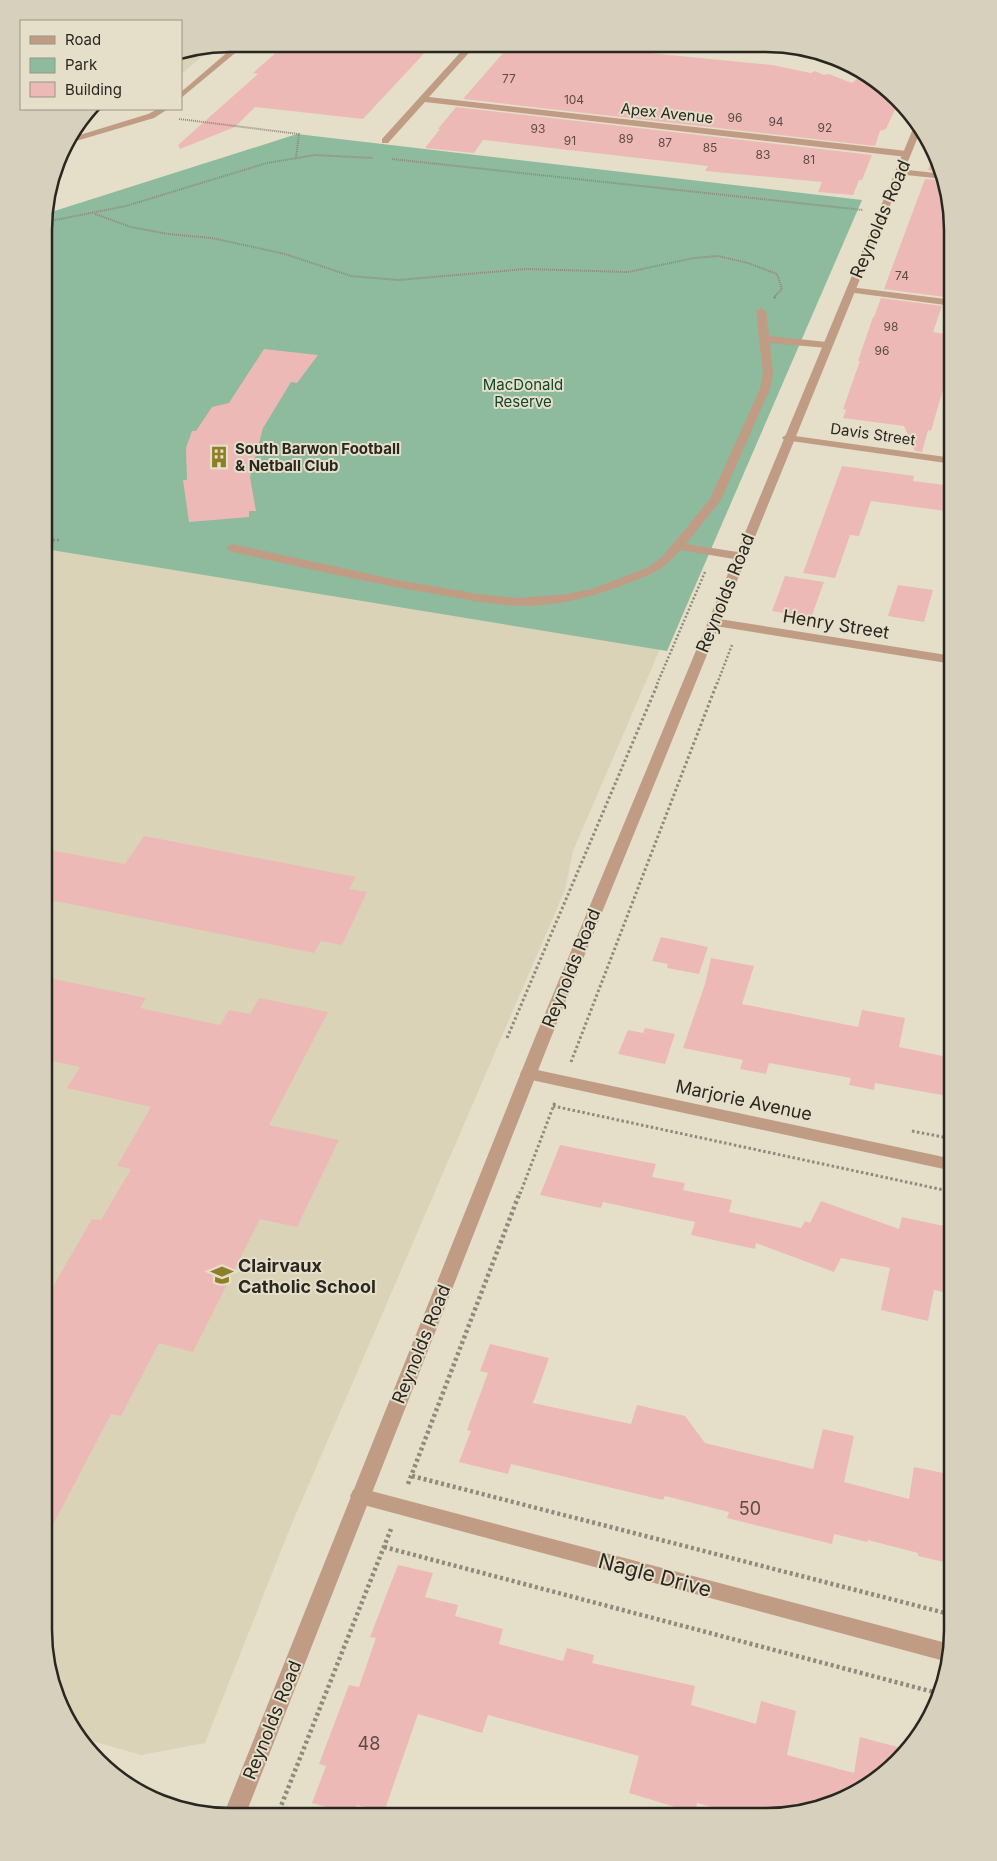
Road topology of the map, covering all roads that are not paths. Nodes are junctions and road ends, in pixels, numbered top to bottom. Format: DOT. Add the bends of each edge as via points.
graph roads {
  1 [pos="231,53"];
  2 [pos="465,53"];
  3 [pos="182,95"];
  4 [pos="423,99"];
  5 [pos="162,110"];
  6 [pos="915,134"];
  7 [pos="78,139"];
  8 [pos="385,141"];
  9 [pos="907,154"];
  10 [pos="899,172"];
  11 [pos="936,176"];
  12 [pos="850,290"];
  13 [pos="944,302"];
  14 [pos="761,312"];
  15 [pos="765,339"];
  16 [pos="827,345"];
  17 [pos="788,438"];
  18 [pos="944,460"];
  19 [pos="676,546"];
  20 [pos="232,548"];
  21 [pos="740,556"];
  22 [pos="713,622"];
  23 [pos="944,659"];
  24 [pos="528,1074"];
  25 [pos="944,1163"];
  26 [pos="360,1496"];
  27 [pos="943,1651"];
  28 [pos="237,1808"];
  1 -- 3 [label="street"];
  2 -- 4 [label="street"];
  4 -- 8 [label="street"];
  4 -- 9 [label="street, Apex Avenue"];
  5 -- 7 [label="street"];
  6 -- 9 [label="street, Reynolds Road"];
  9 -- 10 [label="street, Reynolds Road"];
  10 -- 11 [label="street"];
  10 -- 12 [label="street, Reynolds Road"];
  12 -- 13 [label="street"];
  12 -- 16 [label="street, Reynolds Road"];
  14 -- 15 [label="street"];
  15 -- 16 [label="street"];
  15 -- 19 [label="street" via="768,372 764,389 717,495"];
  16 -- 17 [label="street, Reynolds Road"];
  17 -- 18 [label="street, Davis Street"];
  17 -- 21 [label="street, Reynolds Road"];
  19 -- 20 [label="street" via="653,570 596,592 517,602 392,583"];
  19 -- 21 [label="street"];
  21 -- 22 [label="street, Reynolds Road"];
  22 -- 23 [label="street, Henry Street"];
  22 -- 24 [label="street, Reynolds Road"];
  24 -- 25 [label="street, Marjorie Avenue"];
  24 -- 26 [label="street, Reynolds Road"];
  26 -- 27 [label="street, Nagle Drive"];
  26 -- 28 [label="street, Reynolds Road"];
}
